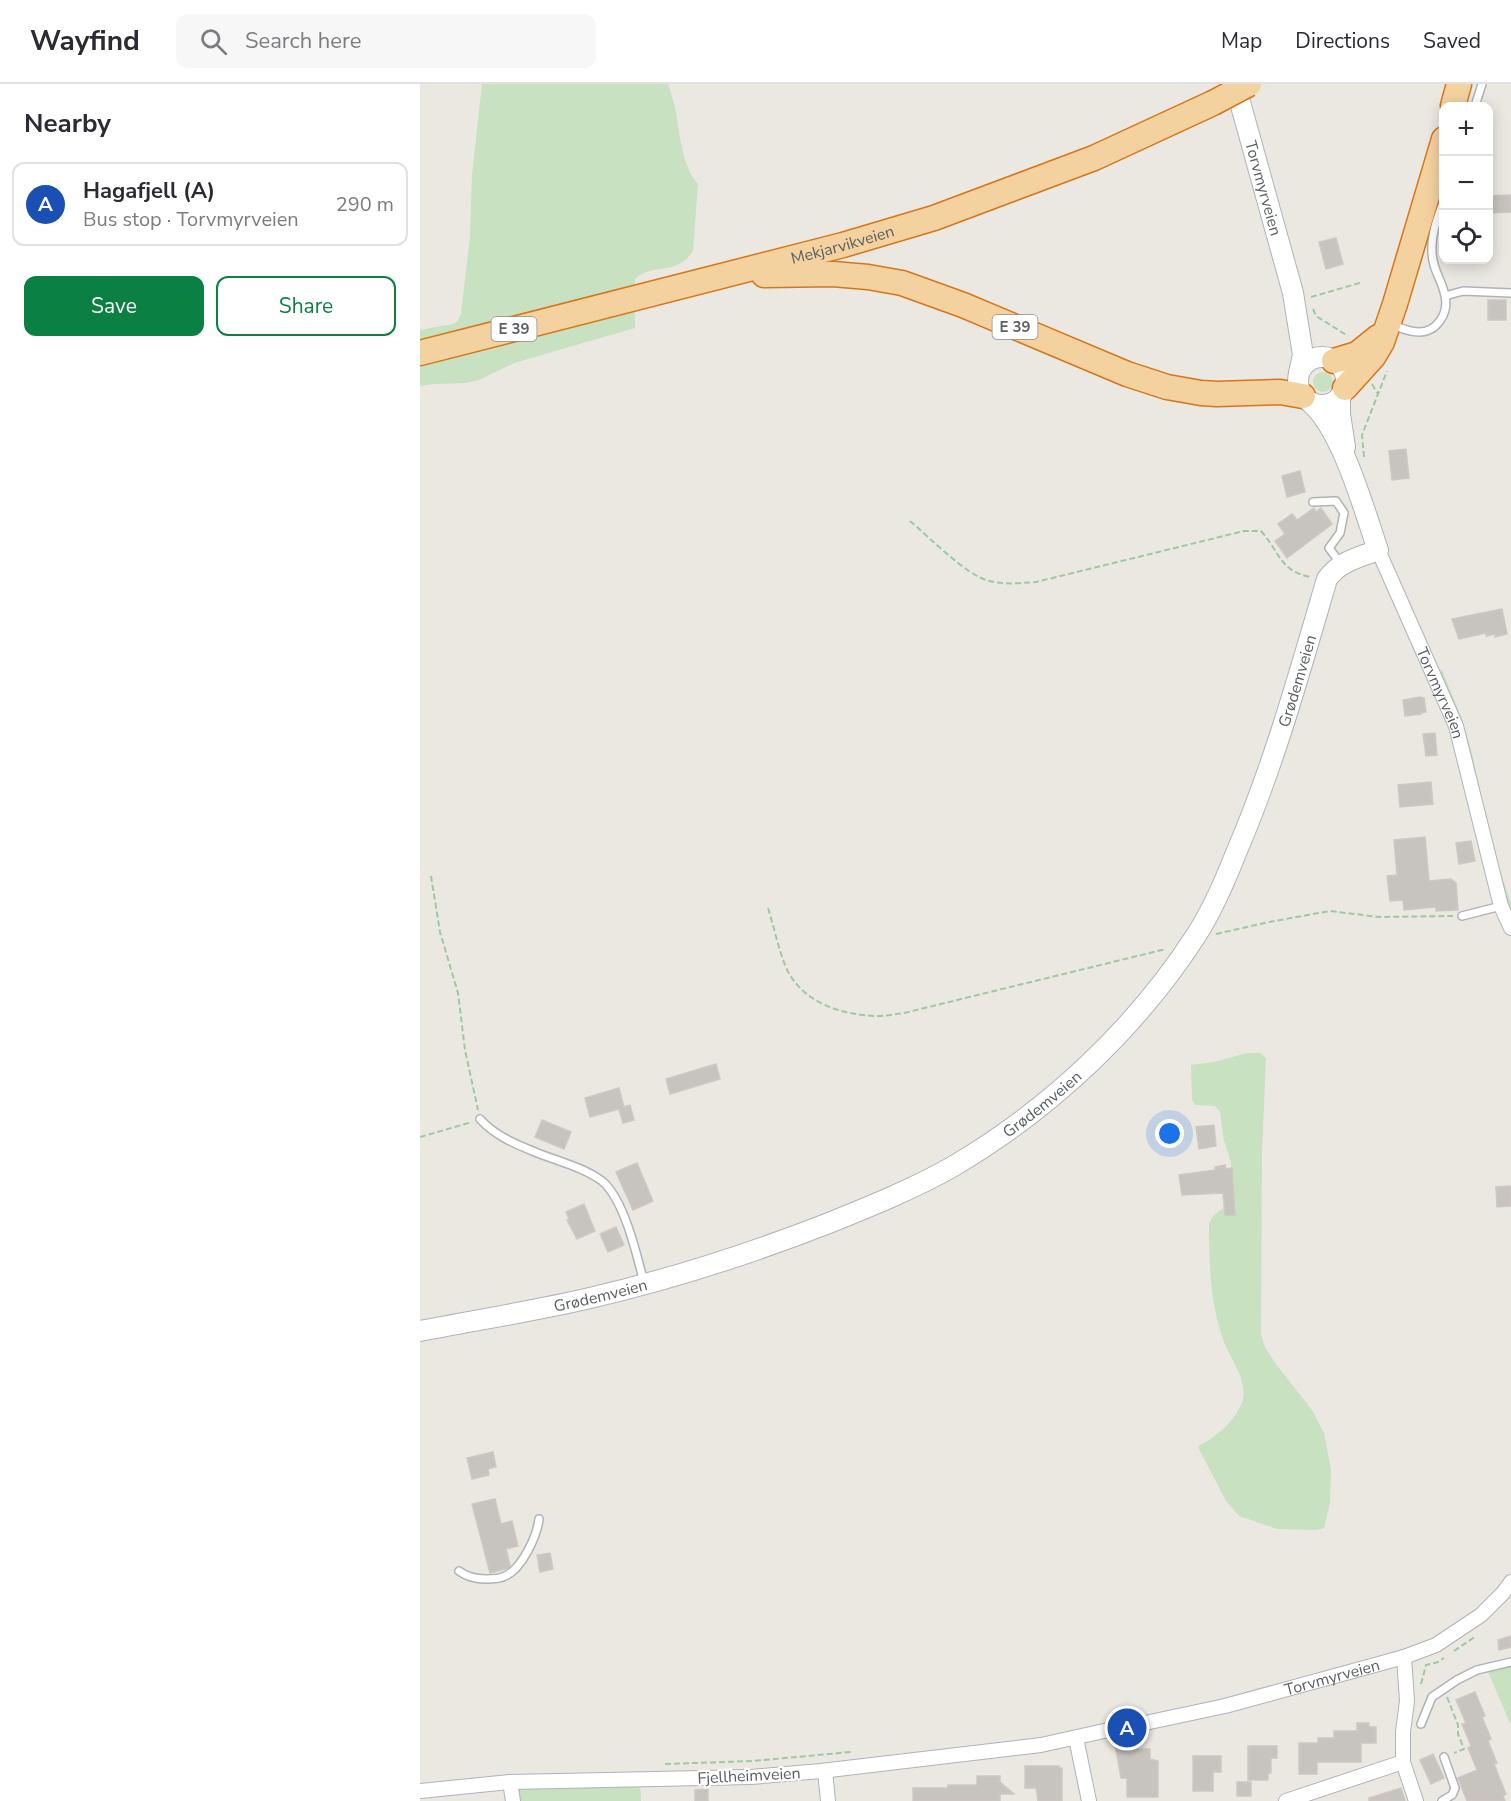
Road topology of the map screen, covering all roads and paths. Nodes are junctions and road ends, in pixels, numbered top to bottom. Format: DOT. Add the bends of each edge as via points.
graph roads {
  1 [pos="1235,84"];
  2 [pos="1250,84"];
  3 [pos="1459,84"];
  4 [pos="1482,84"];
  5 [pos="1454,102"];
  6 [pos="1476,102"];
  7 [pos="1439,153"];
  8 [pos="1440,210"];
  9 [pos="723,276"];
  10 [pos="1363,282"];
  11 [pos="1511,293"];
  12 [pos="1300,296"];
  13 [pos="1445,296"];
  14 [pos="1389,324"];
  15 [pos="420,353"];
  16 [pos="1331,359"];
  17 [pos="1299,373"];
  18 [pos="1343,392"];
  19 [pos="1378,394"];
  20 [pos="1306,399"];
  21 [pos="1356,460"];
  22 [pos="1313,502"];
  23 [pos="910,521"];
  24 [pos="1378,550"];
  25 [pos="1341,564"];
  26 [pos="1327,579"];
  27 [pos="431,876"];
  28 [pos="1501,906"];
  29 [pos="768,908"];
  30 [pos="1462,916"];
  31 [pos="1511,928"];
  32 [pos="1194,938"];
  33 [pos="480,1119"];
  34 [pos="420,1137"];
  35 [pos="645,1285"];
  36 [pos="420,1331"];
  37 [pos="538,1519"];
  38 [pos="459,1570"];
  39 [pos="1511,1582"];
  40 [pos="1404,1657"];
  41 [pos="1511,1662"];
  42 [pos="1444,1689"];
  43 [pos="1421,1724"];
  44 [pos="1131,1726"];
  45 [pos="1113,1730"];
  46 [pos="1076,1738"];
  47 [pos="854,1752"];
  48 [pos="1444,1757"];
  49 [pos="1403,1762"];
  50 [pos="660,1764"];
  51 [pos="825,1771"];
  52 [pos="510,1782"];
  53 [pos="420,1791"];
  54 [pos="513,1801"];
  55 [pos="828,1801"];
  56 [pos="1089,1801"];
  57 [pos="1286,1801"];
  58 [pos="1416,1801"];
  59 [pos="1442,1801"];
  1 -- 12 [label="main road, Torvmyrveien"];
  2 -- 9 [label="highway, Mekjarvikveien / E 39, bridge" via="1094,158 934,218"];
  3 -- 5 [label="highway"];
  4 -- 6 [label="lane"];
  7 -- 14 [label="highway"];
  8 -- 13 [label="lane" via="1432,250"];
  9 -- 15 [label="highway, Mekjarvikveien / E 39"];
  9 -- 20 [label="highway, E 39" via="833,274 902,283 1167,387 1217,394 1280,392"];
  10 -- 12 [label="path"];
  11 -- 13 [label="lane" via="1463,291"];
  12 -- 16 [label="main road, Torvmyrveien" via="1318,346"];
  12 -- 17 [label="main road, Torvmyrveien" via="1303,355"];
  13 -- 14 [label="lane" via="1444,314 1428,331"];
  14 -- 16 [label="highway" via="1365,349"];
  14 -- 18 [label="highway" via="1373,357"];
  16 -- 17 [label="main road" via="1314,358"];
  16 -- 18 [label="main road" via="1344,372"];
  17 -- 20 [label="main road" via="1299,389"];
  18 -- 20 [label="main road" via="1329,404 1316,405"];
  18 -- 21 [label="main road, Torvmyrveien" via="1340,414"];
  19 -- 21 [label="path"];
  20 -- 21 [label="main road, Torvmyrveien" via="1324,416"];
  21 -- 24 [label="main road, Torvmyrveien"];
  22 -- 25 [label="lane" via="1336,501 1344,513 1340,532 1329,548"];
  23 -- 26 [label="path" via="987,581 1036,582 1244,531 1261,531 1291,571"];
  24 -- 25 [label="main road, Grødemveien"];
  24 -- 28 [label="street, Torvmyrveien" via="1456,726"];
  25 -- 26 [label="main road, Grødemveien"];
  26 -- 32 [label="main road, Grødemveien" via="1253,813 1224,882"];
  27 -- 33 [label="path" via="440,933 458,993"];
  28 -- 30 [label="lane"];
  28 -- 31 [label="street, Torvmyrveien"];
  29 -- 32 [label="path" via="786,967 805,993 819,1004 877,1016 904,1013"];
  30 -- 32 [label="path" via="1379,917 1330,911"];
  32 -- 35 [label="main road, Grødemveien" via="1135,1016 1100,1053 1029,1116 985,1146 950,1168 859,1211"];
  33 -- 34 [label="path"];
  33 -- 35 [label="lane" via="488,1129 517,1145 604,1182 617,1200"];
  35 -- 36 [label="main road, Grødemveien"];
  37 -- 38 [label="lane" via="538,1531 512,1572 500,1578 477,1579"];
  39 -- 40 [label="street, Torvmyrveien" via="1481,1615 1436,1645"];
  40 -- 44 [label="street, Torvmyrveien" via="1225,1706"];
  40 -- 49 [label="street" via="1407,1701"];
  41 -- 42 [label="lane" via="1477,1670"];
  42 -- 43 [label="lane" via="1432,1697"];
  42 -- 48 [label="path" via="1464,1749"];
  44 -- 45 [label="lane"];
  45 -- 46 [label="street, Fjellheimveien"];
  46 -- 51 [label="street, Fjellheimveien"];
  46 -- 56 [label="street"];
  47 -- 50 [label="path"];
  48 -- 59 [label="lane" via="1455,1788"];
  49 -- 57 [label="street"];
  49 -- 58 [label="street"];
  51 -- 52 [label="street, Fjellheimveien" via="751,1777"];
  51 -- 55 [label="street"];
  52 -- 53 [label="street, Fjellheimveien"];
  52 -- 54 [label="street"];
}
